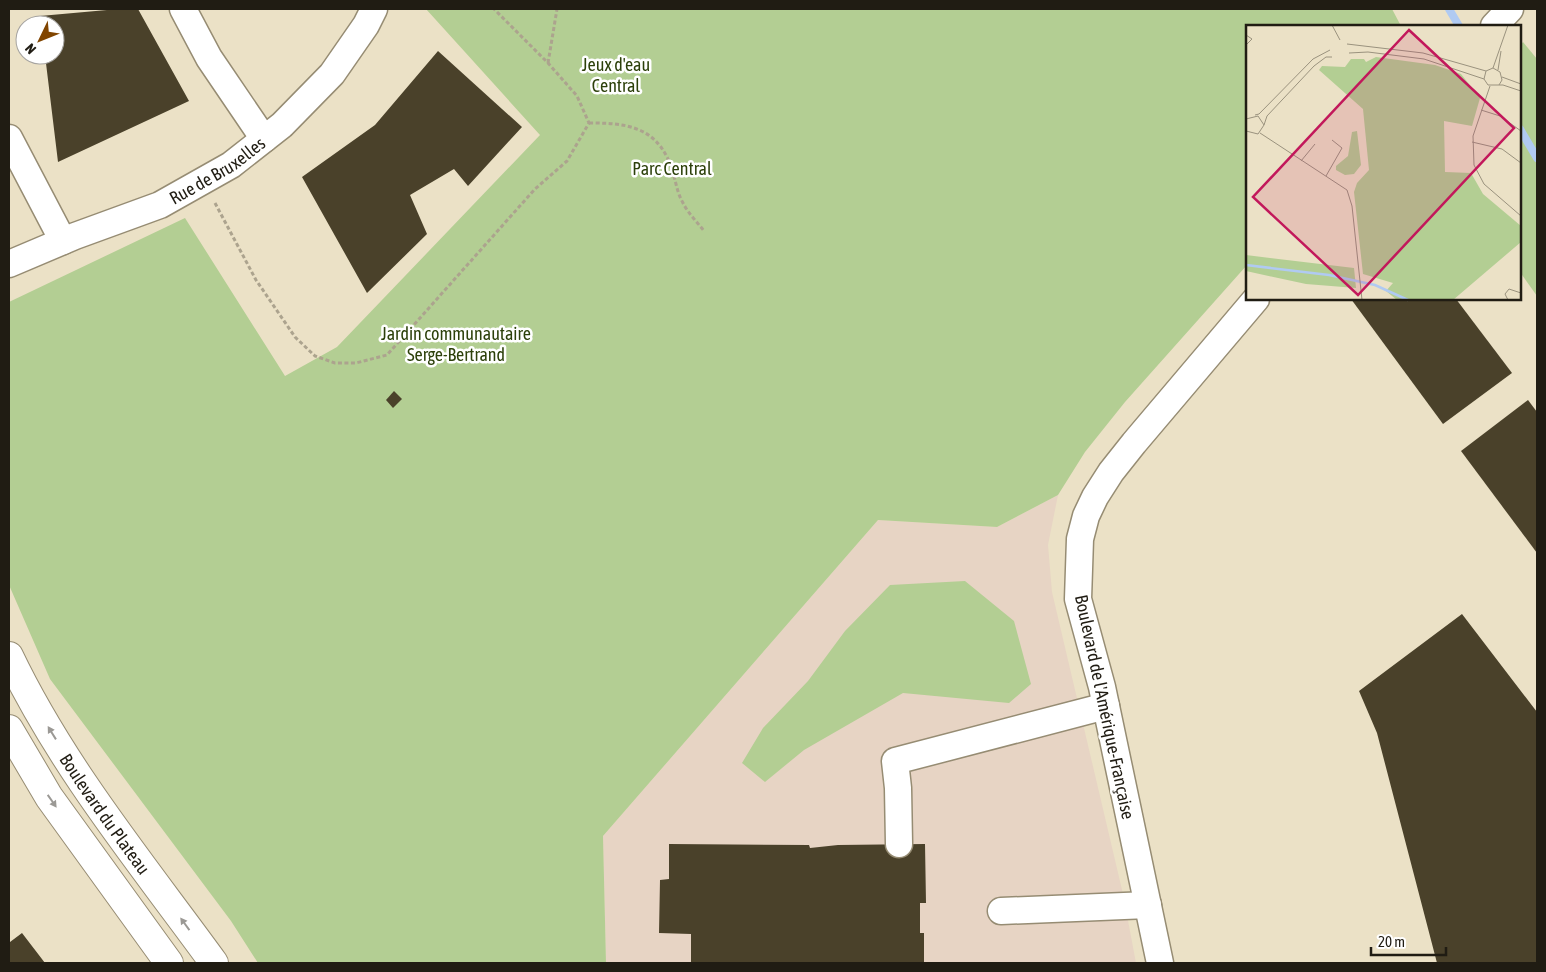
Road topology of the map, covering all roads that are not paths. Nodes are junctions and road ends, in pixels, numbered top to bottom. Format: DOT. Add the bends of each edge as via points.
graph roads {
  1 [pos="183,9"];
  2 [pos="374,9"];
  3 [pos="1510,9"];
  4 [pos="1495,25"];
  5 [pos="9,138"];
  6 [pos="264,140"];
  7 [pos="63,241"];
  8 [pos="9,264"];
  9 [pos="1255,300"];
  10 [pos="9,656"];
  11 [pos="1106,706"];
  12 [pos="9,729"];
  13 [pos="898,844"];
  14 [pos="1148,905"];
  15 [pos="1000,911"];
  16 [pos="169,963"];
  17 [pos="214,963"];
  18 [pos="1160,963"];
  1 -- 6 [label="street" via="209,58"];
  2 -- 6 [label="street, Rue de Bruxelles" via="332,74"];
  3 -- 4 [label="street"];
  5 -- 7 [label="street"];
  6 -- 7 [label="street, Rue de Bruxelles" via="231,165 160,204"];
  7 -- 8 [label="street, Rue de Bruxelles"];
  9 -- 11 [label="street, Boulevard de l'Amérique-Française" via="1122,458 1086,516 1080,539 1078,599"];
  17 -- 10 [label="main road, Boulevard du Plateau, one-way" via="73,767 24,688"];
  11 -- 13 [label="street" via="895,761"];
  11 -- 14 [label="street, Boulevard de l'Amérique-Française"];
  12 -- 16 [label="main road, Boulevard du Plateau, one-way" via="49,797"];
  14 -- 15 [label="street"];
  14 -- 18 [label="street, Boulevard de l'Amérique-Française"];
}
